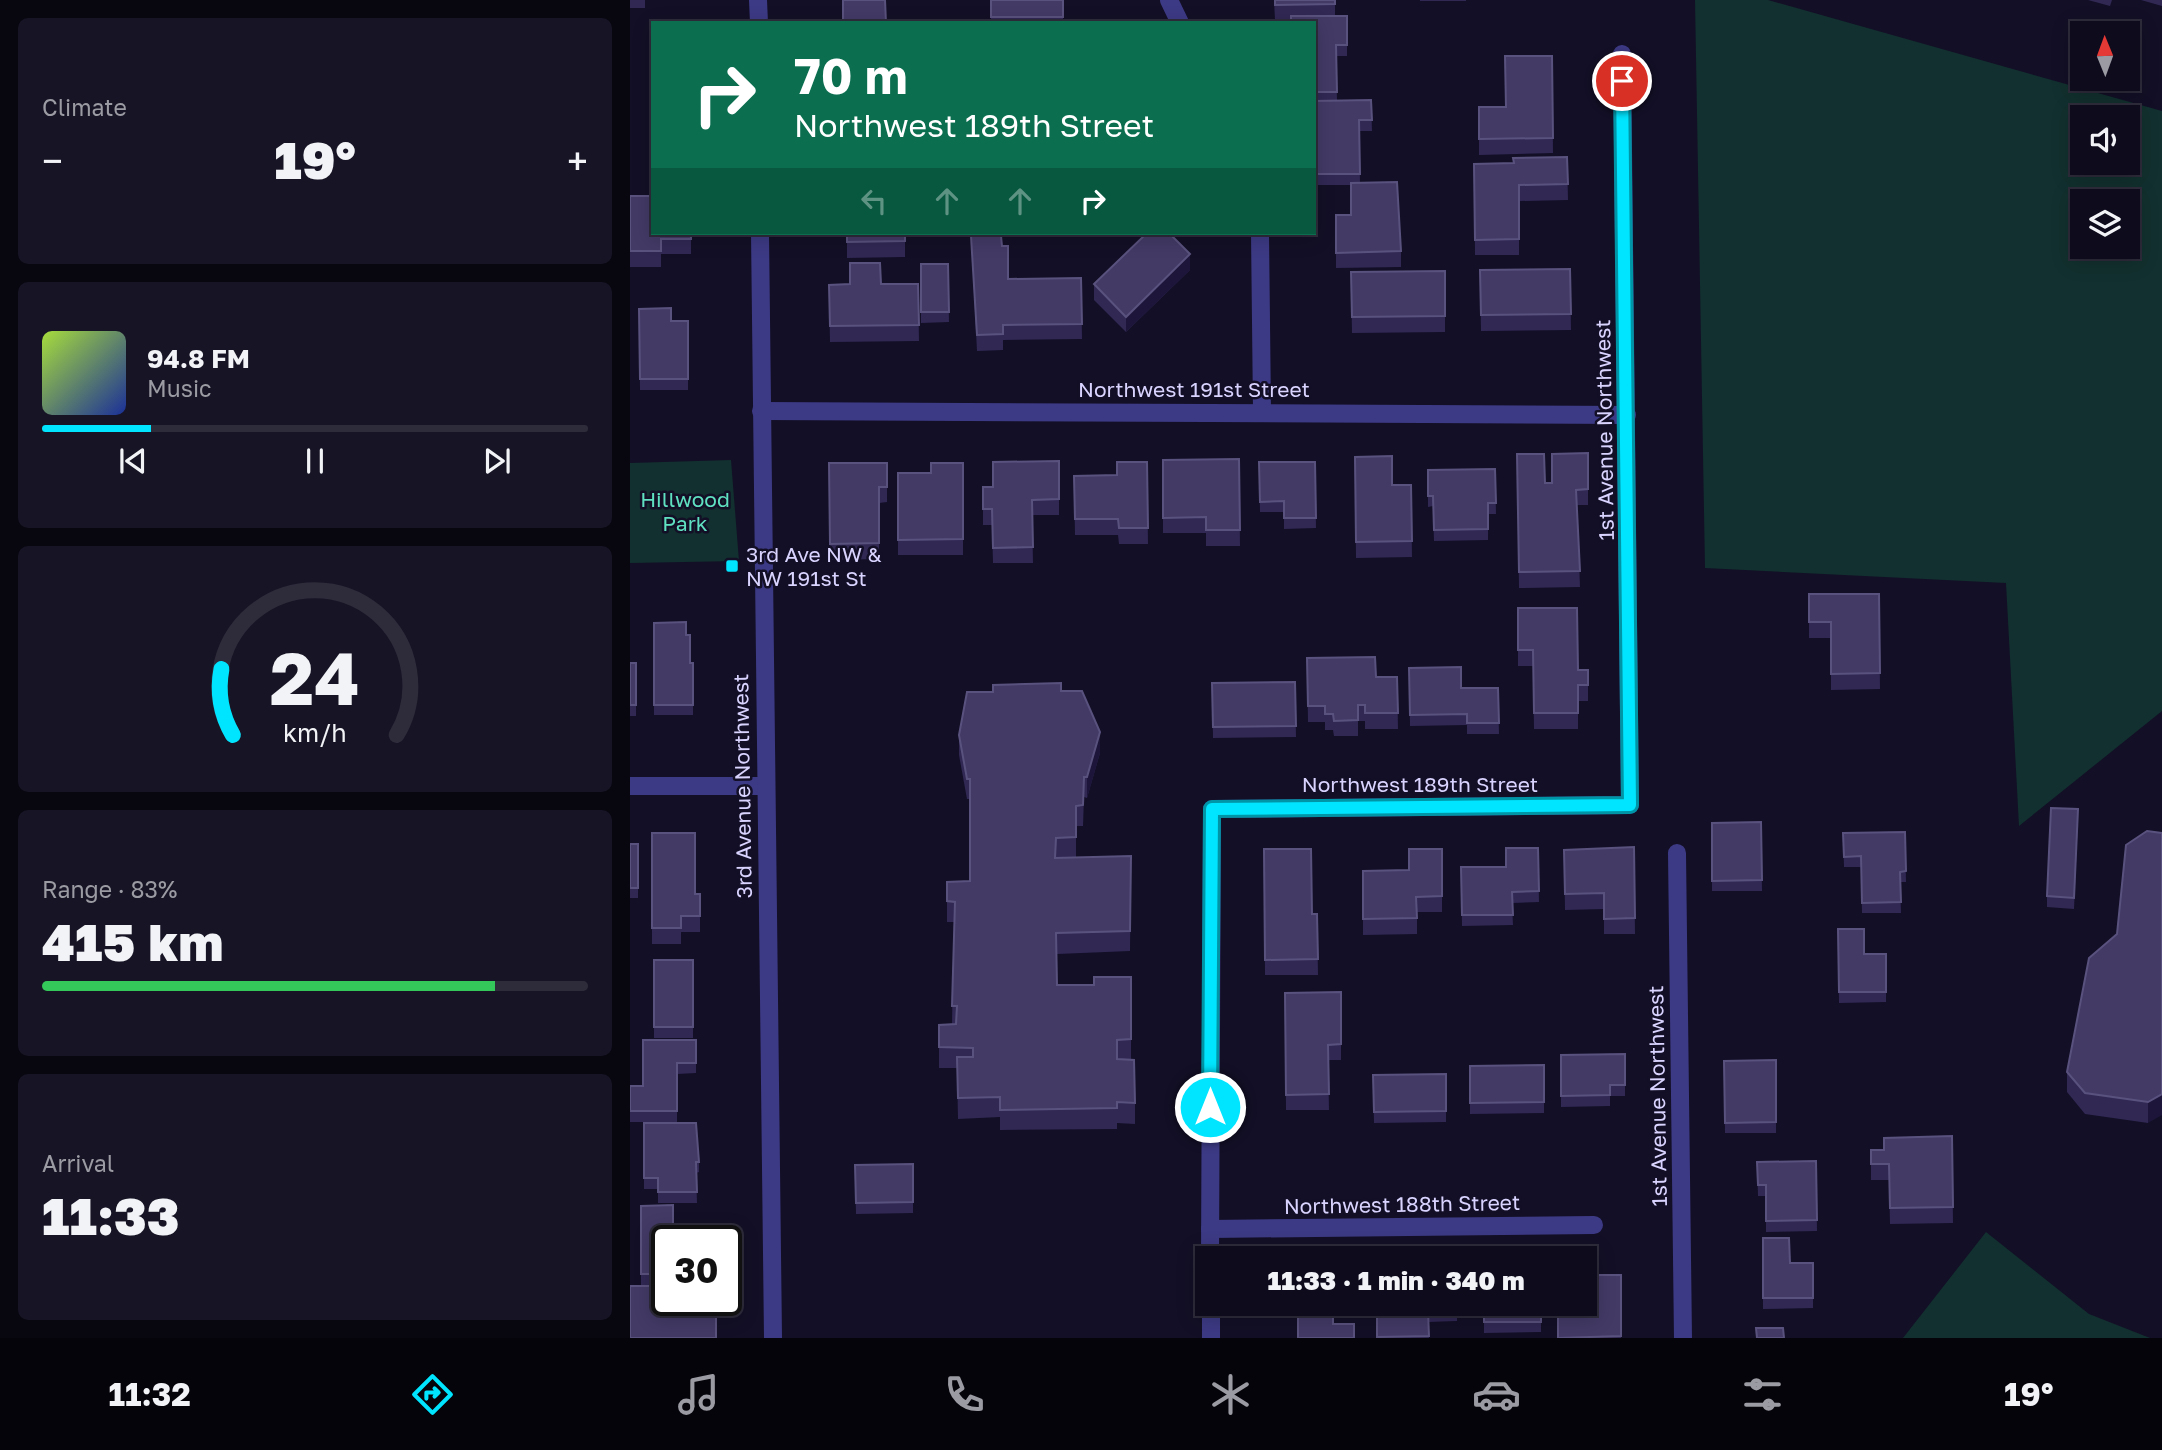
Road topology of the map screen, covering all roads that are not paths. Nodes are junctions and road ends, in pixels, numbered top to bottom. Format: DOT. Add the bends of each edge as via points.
graph roads {
  1 [pos="758,0"];
  2 [pos="1169,0"];
  3 [pos="758,21"];
  4 [pos="1179,21"];
  5 [pos="1622,54"];
  6 [pos="760,235"];
  7 [pos="1260,235"];
  8 [pos="761,411"];
  9 [pos="1262,411"];
  10 [pos="1626,415"];
  11 [pos="630,786"];
  12 [pos="764,786"];
  13 [pos="1630,805"];
  14 [pos="1676,853"];
  15 [pos="1594,1225"];
  16 [pos="1210,1229"];
  17 [pos="1210,1246"];
  18 [pos="1211,1316"];
  19 [pos="773,1338"];
  20 [pos="1211,1338"];
  21 [pos="1684,1338"];
  1 -- 3 [label="street"];
  2 -- 4 [label="street"];
  5 -- 10 [label="street, 1st Avenue Northwest"];
  6 -- 8 [label="street, 3rd Avenue Northwest"];
  7 -- 9 [label="street"];
  8 -- 9 [label="street, Northwest 191st Street"];
  8 -- 12 [label="street, 3rd Avenue Northwest"];
  9 -- 10 [label="street, Northwest 191st Street"];
  10 -- 13 [label="street, 1st Avenue Northwest"];
  11 -- 12 [label="street"];
  12 -- 19 [label="street, 3rd Avenue Northwest"];
  13 -- 16 [label="street, Northwest 189th Street" via="1212,809"];
  14 -- 21 [label="street, 1st Avenue Northwest"];
  15 -- 16 [label="street, Northwest 188th Street"];
  16 -- 17 [label="street"];
  18 -- 20 [label="street"];
}
